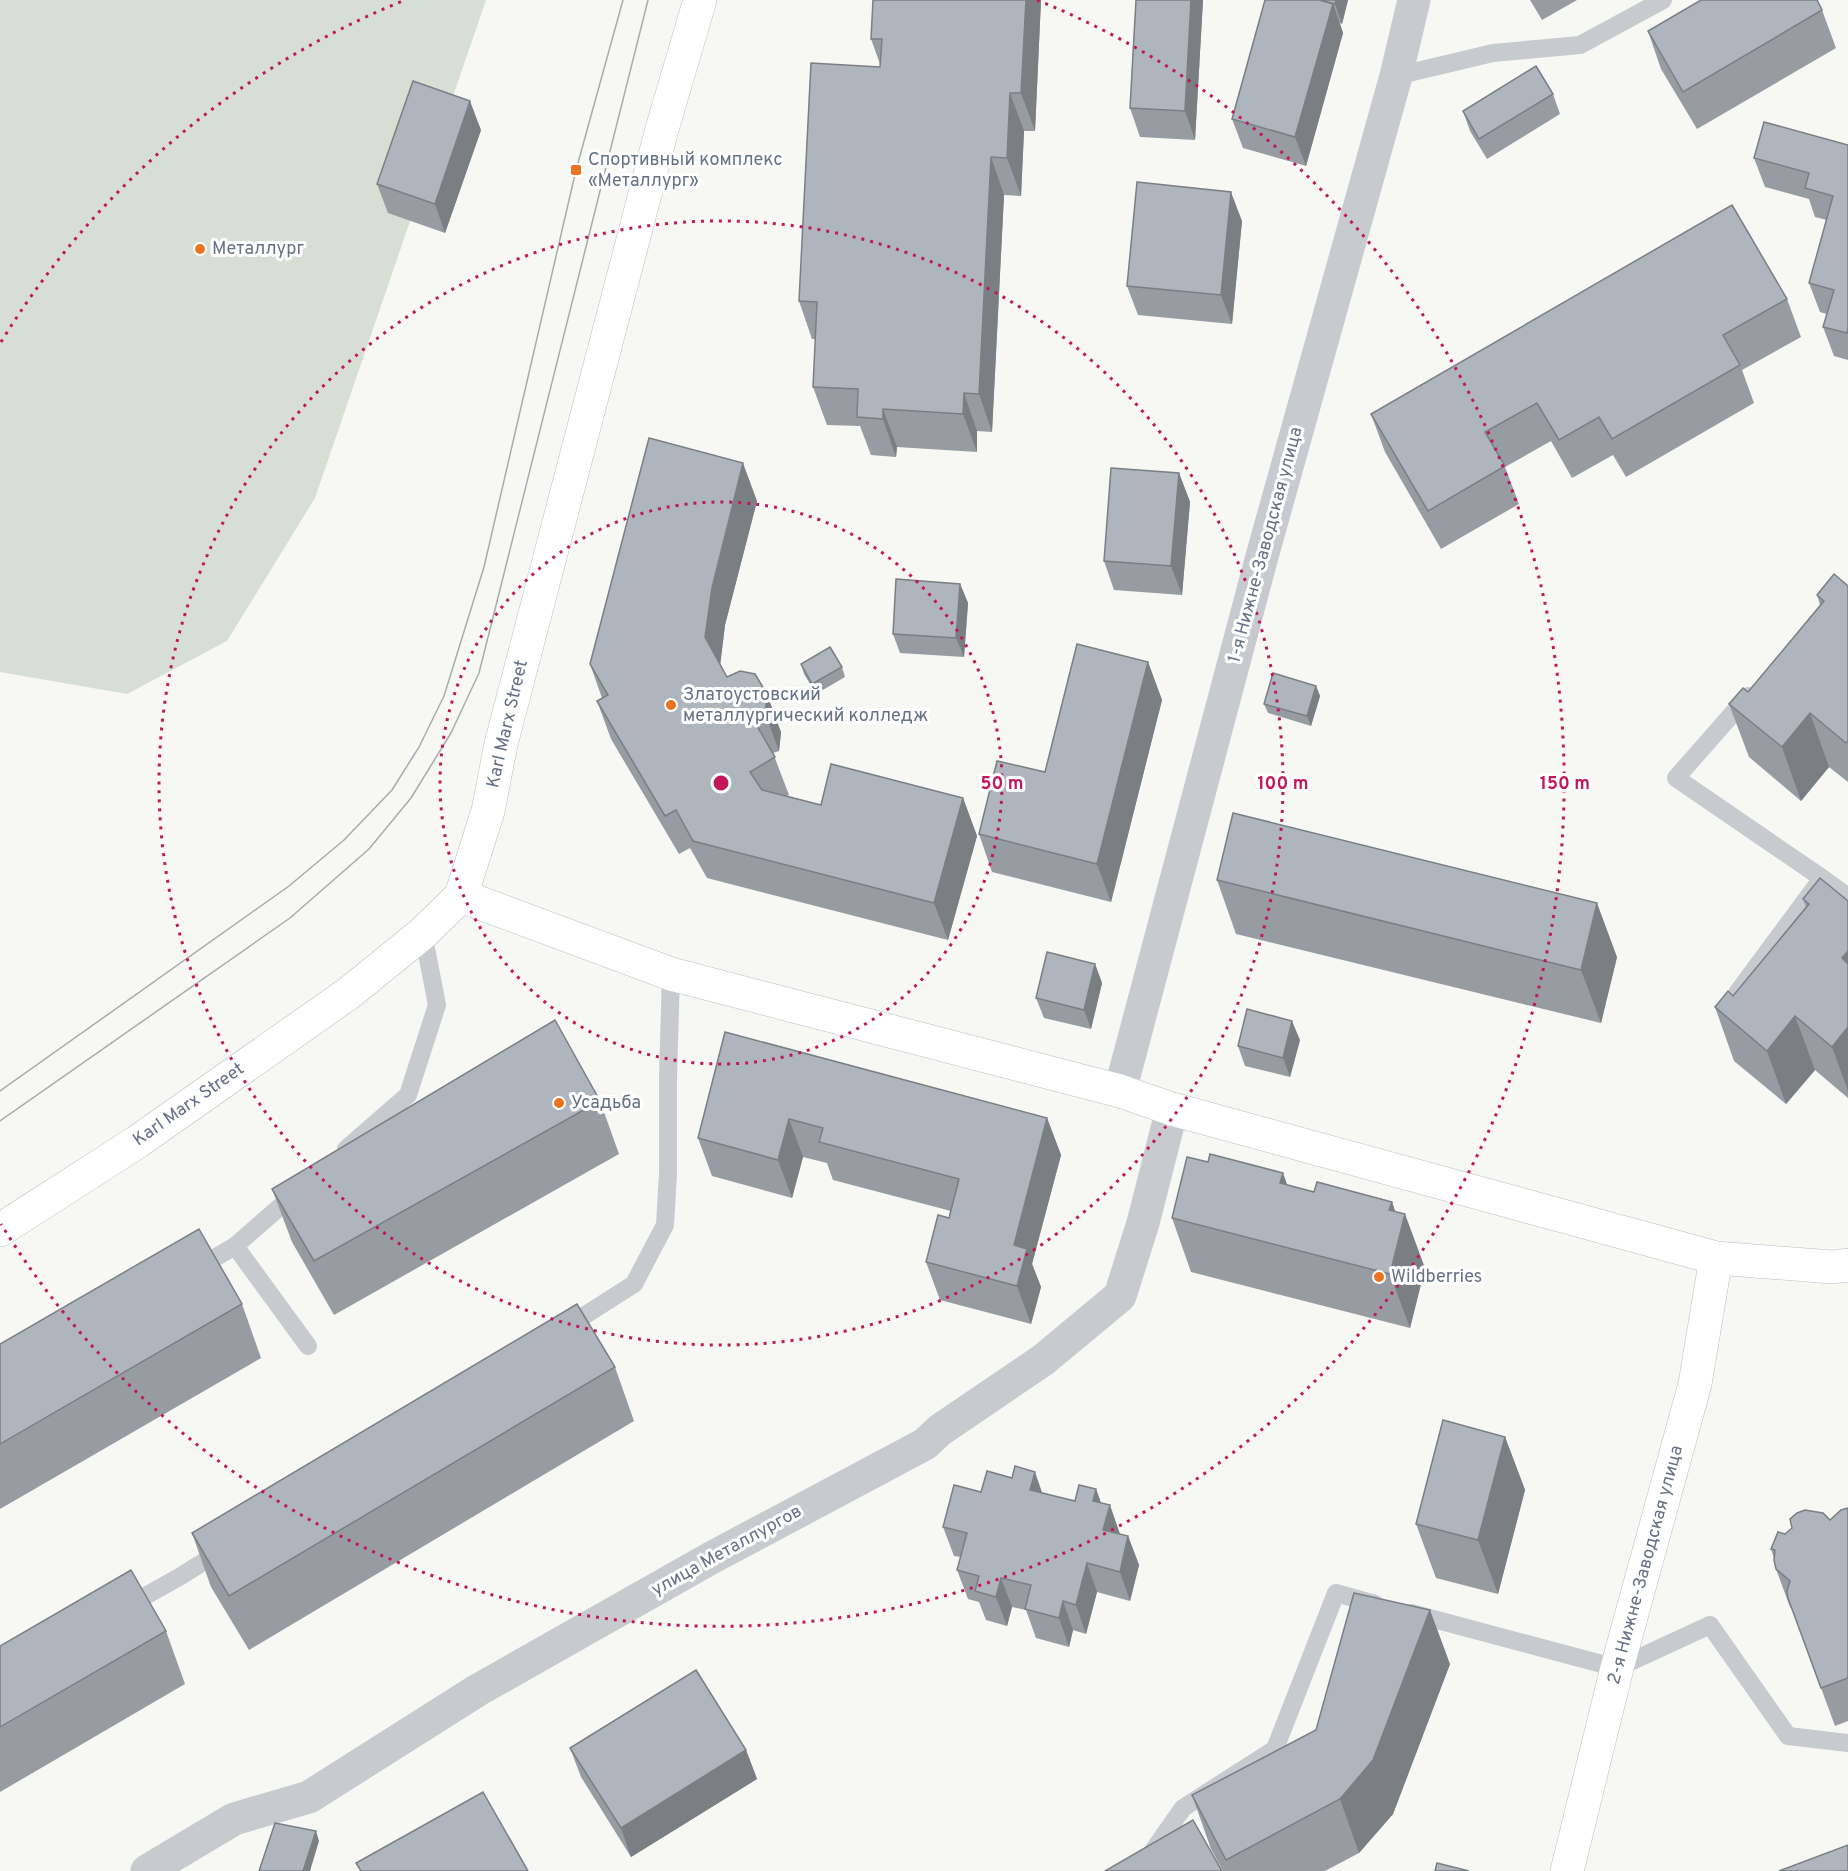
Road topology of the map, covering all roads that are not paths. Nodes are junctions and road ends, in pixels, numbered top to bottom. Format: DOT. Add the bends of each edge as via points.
graph roads {
  1 [pos="700,0"];
  2 [pos="1414,0"];
  3 [pos="1663,0"];
  4 [pos="1396,76"];
  5 [pos="1758,685"];
  6 [pos="1822,878"];
  7 [pos="461,896"];
  8 [pos="1848,897"];
  9 [pos="423,933"];
  10 [pos="670,974"];
  11 [pos="1730,1002"];
  12 [pos="1120,1091"];
  13 [pos="1172,1109"];
  14 [pos="330,1163"];
  15 [pos="313,1178"];
  16 [pos="0,1230"];
  17 [pos="235,1246"];
  18 [pos="1716,1258"];
  19 [pos="1848,1265"];
  20 [pos="184,1276"];
  21 [pos="553,1335"];
  22 [pos="308,1346"];
  23 [pos="232,1543"];
  24 [pos="114,1614"];
  25 [pos="1617,1668"];
  26 [pos="1848,1743"];
  27 [pos="147,1871"];
  28 [pos="1135,1871"];
  29 [pos="1567,1871"];
  1 -- 7 [label="main road, Karl Marx Street" via="581,436 501,744 488,811"];
  2 -- 4 [label="street, 1-я Нижне-Заводская улица"];
  3 -- 4 [label="lane" via="1580,45 1493,53"];
  4 -- 12 [label="street, 1-я Нижне-Заводская улица" via="1261,560"];
  5 -- 6 [label="lane" via="1676,778"];
  6 -- 8 [label="lane"];
  6 -- 11 [label="lane"];
  7 -- 9 [label="main road, Karl Marx Street"];
  7 -- 10 [label="main road"];
  9 -- 14 [label="lane" via="437,1005 408,1095"];
  9 -- 16 [label="main road, Karl Marx Street" via="349,993 156,1129"];
  10 -- 12 [label="main road"];
  10 -- 21 [label="lane" via="665,1224 634,1284"];
  12 -- 13 [label="main road"];
  13 -- 18 [label="main road"];
  13 -- 27 [label="street, улица Металлургов" via="1120,1296 1043,1360 925,1444 711,1558 499,1679 309,1797 234,1819"];
  15 -- 17 [label="lane"];
  17 -- 20 [label="lane"];
  17 -- 22 [label="lane"];
  18 -- 19 [label="main road" via="1832,1268"];
  18 -- 25 [label="main road, 2-я Нижне-Заводская улица" via="1695,1384"];
  23 -- 24 [label="lane"];
  25 -- 26 [label="lane" via="1710,1625 1788,1736"];
  25 -- 28 [label="lane" via="1336,1593 1275,1749 1183,1808"];
  25 -- 29 [label="main road, 2-я Нижне-Заводская улица"];
}
